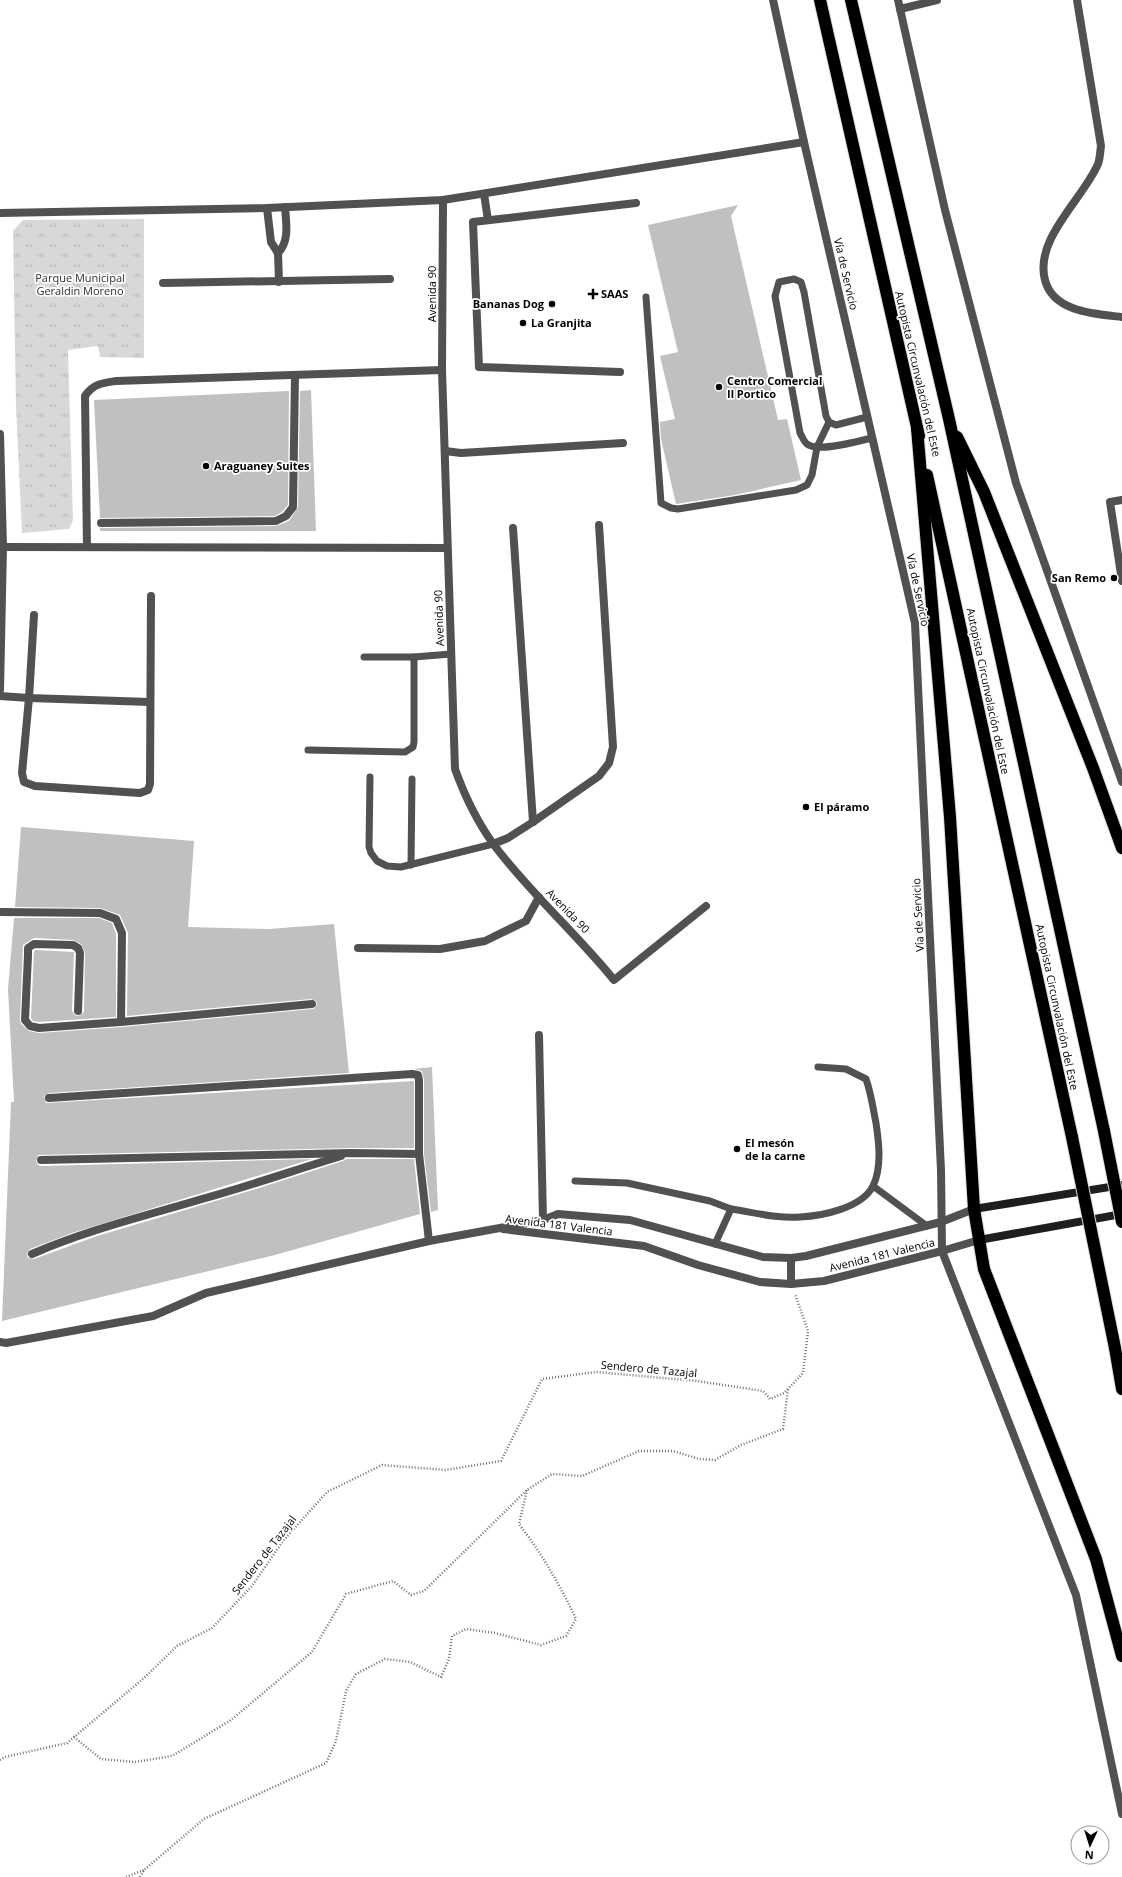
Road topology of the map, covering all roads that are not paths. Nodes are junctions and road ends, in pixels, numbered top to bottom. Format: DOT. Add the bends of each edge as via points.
graph roads {
  1 [pos="773,0"];
  2 [pos="820,0"];
  3 [pos="851,0"];
  4 [pos="898,0"];
  5 [pos="937,0"];
  6 [pos="1077,0"];
  7 [pos="900,9"];
  8 [pos="804,142"];
  9 [pos="484,194"];
  10 [pos="443,200"];
  11 [pos="636,203"];
  12 [pos="285,207"];
  13 [pos="267,208"];
  14 [pos="0,213"];
  15 [pos="488,220"];
  16 [pos="278,253"];
  17 [pos="390,279"];
  18 [pos="279,282"];
  19 [pos="163,283"];
  20 [pos="646,297"];
  21 [pos="1122,317"];
  22 [pos="442,370"];
  23 [pos="620,372"];
  24 [pos="295,375"];
  25 [pos="868,417"];
  26 [pos="949,419"];
  27 [pos="829,422"];
  28 [pos="917,428"];
  29 [pos="0,434"];
  30 [pos="872,438"];
  31 [pos="623,443"];
  32 [pos="817,447"];
  33 [pos="445,451"];
  34 [pos="1,487"];
  35 [pos="1122,500"];
  36 [pos="1,512"];
  37 [pos="101,524"];
  38 [pos="599,525"];
  39 [pos="513,528"];
  40 [pos="3,547"];
  41 [pos="87,547"];
  42 [pos="447,548"];
  43 [pos="1122,581"];
  44 [pos="151,596"];
  45 [pos="34,615"];
  46 [pos="451,654"];
  47 [pos="414,656"];
  48 [pos="364,657"];
  49 [pos="0,690"];
  50 [pos="0,696"];
  51 [pos="29,698"];
  52 [pos="150,702"];
  53 [pos="308,750"];
  54 [pos="370,777"];
  55 [pos="412,779"];
  56 [pos="1122,782"];
  57 [pos="533,822"];
  58 [pos="493,844"];
  59 [pos="1122,848"];
  60 [pos="411,865"];
  61 [pos="539,898"];
  62 [pos="706,906"];
  63 [pos="0,912"];
  64 [pos="358,948"];
  65 [pos="312,1004"];
  66 [pos="78,1011"];
  67 [pos="120,1022"];
  68 [pos="539,1034"];
  69 [pos="818,1067"];
  70 [pos="49,1098"];
  71 [pos="351,1153"];
  72 [pos="419,1154"];
  73 [pos="41,1160"];
  74 [pos="575,1181"];
  75 [pos="1122,1185"];
  76 [pos="873,1186"];
  77 [pos="731,1209"];
  78 [pos="974,1209"];
  79 [pos="1122,1214"];
  80 [pos="543,1220"];
  81 [pos="941,1222"];
  82 [pos="1122,1222"];
  83 [pos="927,1226"];
  84 [pos="498,1228"];
  85 [pos="979,1240"];
  86 [pos="429,1241"];
  87 [pos="715,1244"];
  88 [pos="942,1251"];
  89 [pos="32,1254"];
  90 [pos="791,1258"];
  91 [pos="791,1284"];
  92 [pos="0,1342"];
  93 [pos="1122,1389"];
  94 [pos="1122,1656"];
  95 [pos="1122,1814"];
  1 -- 8 [label="street, Vía de Servicio"];
  2 -- 28 [label="highway, Autopista Circunvalación del Este"];
  3 -- 26 [label="highway, Autopista Circunvalación del Este"];
  4 -- 7 [label="street"];
  5 -- 7 [label="street"];
  6 -- 21 [label="street" via="1100,146 1099,163 1045,251 1042,271 1047,288 1054,298 1072,308"];
  7 -- 56 [label="street" via="945,210 1016,483"];
  8 -- 9 [label="street"];
  8 -- 25 [label="street, Vía de Servicio"];
  9 -- 10 [label="street"];
  9 -- 15 [label="street"];
  10 -- 12 [label="street"];
  10 -- 22 [label="street, Avenida 90"];
  11 -- 15 [label="street"];
  12 -- 13 [label="street"];
  12 -- 16 [label="street" via="286,240"];
  13 -- 14 [label="street"];
  13 -- 16 [label="street" via="270,242"];
  15 -- 23 [label="street" via="472,222 479,367"];
  16 -- 18 [label="street"];
  17 -- 18 [label="street"];
  18 -- 19 [label="street"];
  20 -- 32 [label="lane" via="662,503 678,510 796,490 807,485 812,474"];
  22 -- 24 [label="street"];
  22 -- 33 [label="street, Avenida 90"];
  24 -- 37 [label="street" via="293,506 286,516 276,521"];
  24 -- 41 [label="street" via="116,381 98,383 90,388 85,396"];
  25 -- 27 [label="lane" via="836,425"];
  25 -- 30 [label="street, Vía de Servicio"];
  26 -- 59 [label="highway" via="984,492"];
  26 -- 82 [label="highway, Autopista Circunvalación del Este, bridge"];
  27 -- 32 [label="lane"];
  27 -- 32 [label="lane" via="801,282 794,279 779,282 775,296 800,433 807,444"];
  28 -- 78 [label="highway" via="950,817"];
  28 -- 93 [label="highway, Autopista Circunvalación del Este, bridge" via="1072,1137"];
  29 -- 34 [label="street"];
  30 -- 32 [label="lane"];
  30 -- 81 [label="street, Vía de Servicio" via="915,623"];
  31 -- 33 [label="street" via="460,453"];
  33 -- 42 [label="street, Avenida 90"];
  34 -- 36 [label="street"];
  35 -- 43 [label="street" via="1110,502"];
  36 -- 40 [label="street"];
  38 -- 57 [label="street" via="612,747 609,763 599,776"];
  39 -- 57 [label="street"];
  40 -- 41 [label="street"];
  40 -- 49 [label="street"];
  41 -- 42 [label="street"];
  42 -- 46 [label="street, Avenida 90"];
  44 -- 52 [label="street"];
  45 -- 51 [label="street"];
  46 -- 47 [label="lane"];
  46 -- 58 [label="street, Avenida 90" via="455,769 464,792"];
  47 -- 48 [label="lane"];
  47 -- 53 [label="lane" via="412,747 405,752"];
  50 -- 51 [label="street"];
  51 -- 52 [label="street"];
  51 -- 52 [label="street" via="22,773 24,782 35,786 140,793 148,790 150,784"];
  54 -- 60 [label="lane" via="371,853 377,861 387,866"];
  55 -- 60 [label="lane"];
  57 -- 58 [label="street"];
  58 -- 60 [label="lane"];
  58 -- 61 [label="street, Avenida 90"];
  61 -- 62 [label="street, Avenida 90" via="588,948 614,980"];
  61 -- 64 [label="street" via="526,921 485,941 440,949"];
  63 -- 65 [label="street" via="100,913 116,919 122,933 121,1022"];
  66 -- 67 [label="street" via="78,948 73,945 34,944 28,948 25,1020 30,1026 39,1028"];
  68 -- 80 [label="street"];
  69 -- 76 [label="lane" via="846,1069 866,1079 877,1133 879,1161"];
  70 -- 72 [label="street" via="412,1074 418,1075 419,1080"];
  71 -- 72 [label="street"];
  71 -- 73 [label="street"];
  71 -- 89 [label="street" via="123,1222"];
  72 -- 86 [label="street"];
  74 -- 77 [label="lane" via="627,1183 710,1201"];
  75 -- 78 [label="street, Avenida 181 Valencia"];
  76 -- 77 [label="lane" via="858,1202 834,1212 800,1218"];
  76 -- 83 [label="lane"];
  77 -- 87 [label="lane"];
  78 -- 81 [label="street, Avenida 181 Valencia"];
  78 -- 85 [label="highway"];
  79 -- 85 [label="street, Avenida 181 Valencia"];
  80 -- 84 [label="street, Avenida 181 Valencia"];
  80 -- 87 [label="street, Avenida 181 Valencia" via="558,1214 630,1220"];
  81 -- 83 [label="street, Avenida 181 Valencia"];
  81 -- 88 [label="street, Vía de Servicio"];
  83 -- 90 [label="street, Avenida 181 Valencia"];
  84 -- 86 [label="street"];
  84 -- 91 [label="street, Avenida 181 Valencia" via="644,1246 698,1265 760,1282"];
  85 -- 88 [label="street, Avenida 181 Valencia"];
  85 -- 94 [label="highway" via="984,1269 1096,1559"];
  86 -- 92 [label="street" via="206,1293 153,1316"];
  87 -- 90 [label="street, Avenida 181 Valencia" via="763,1257"];
  88 -- 91 [label="street, Avenida 181 Valencia" via="824,1281"];
  88 -- 95 [label="street, Vía de Servicio" via="1076,1595"];
  90 -- 91 [label="street"];
}
